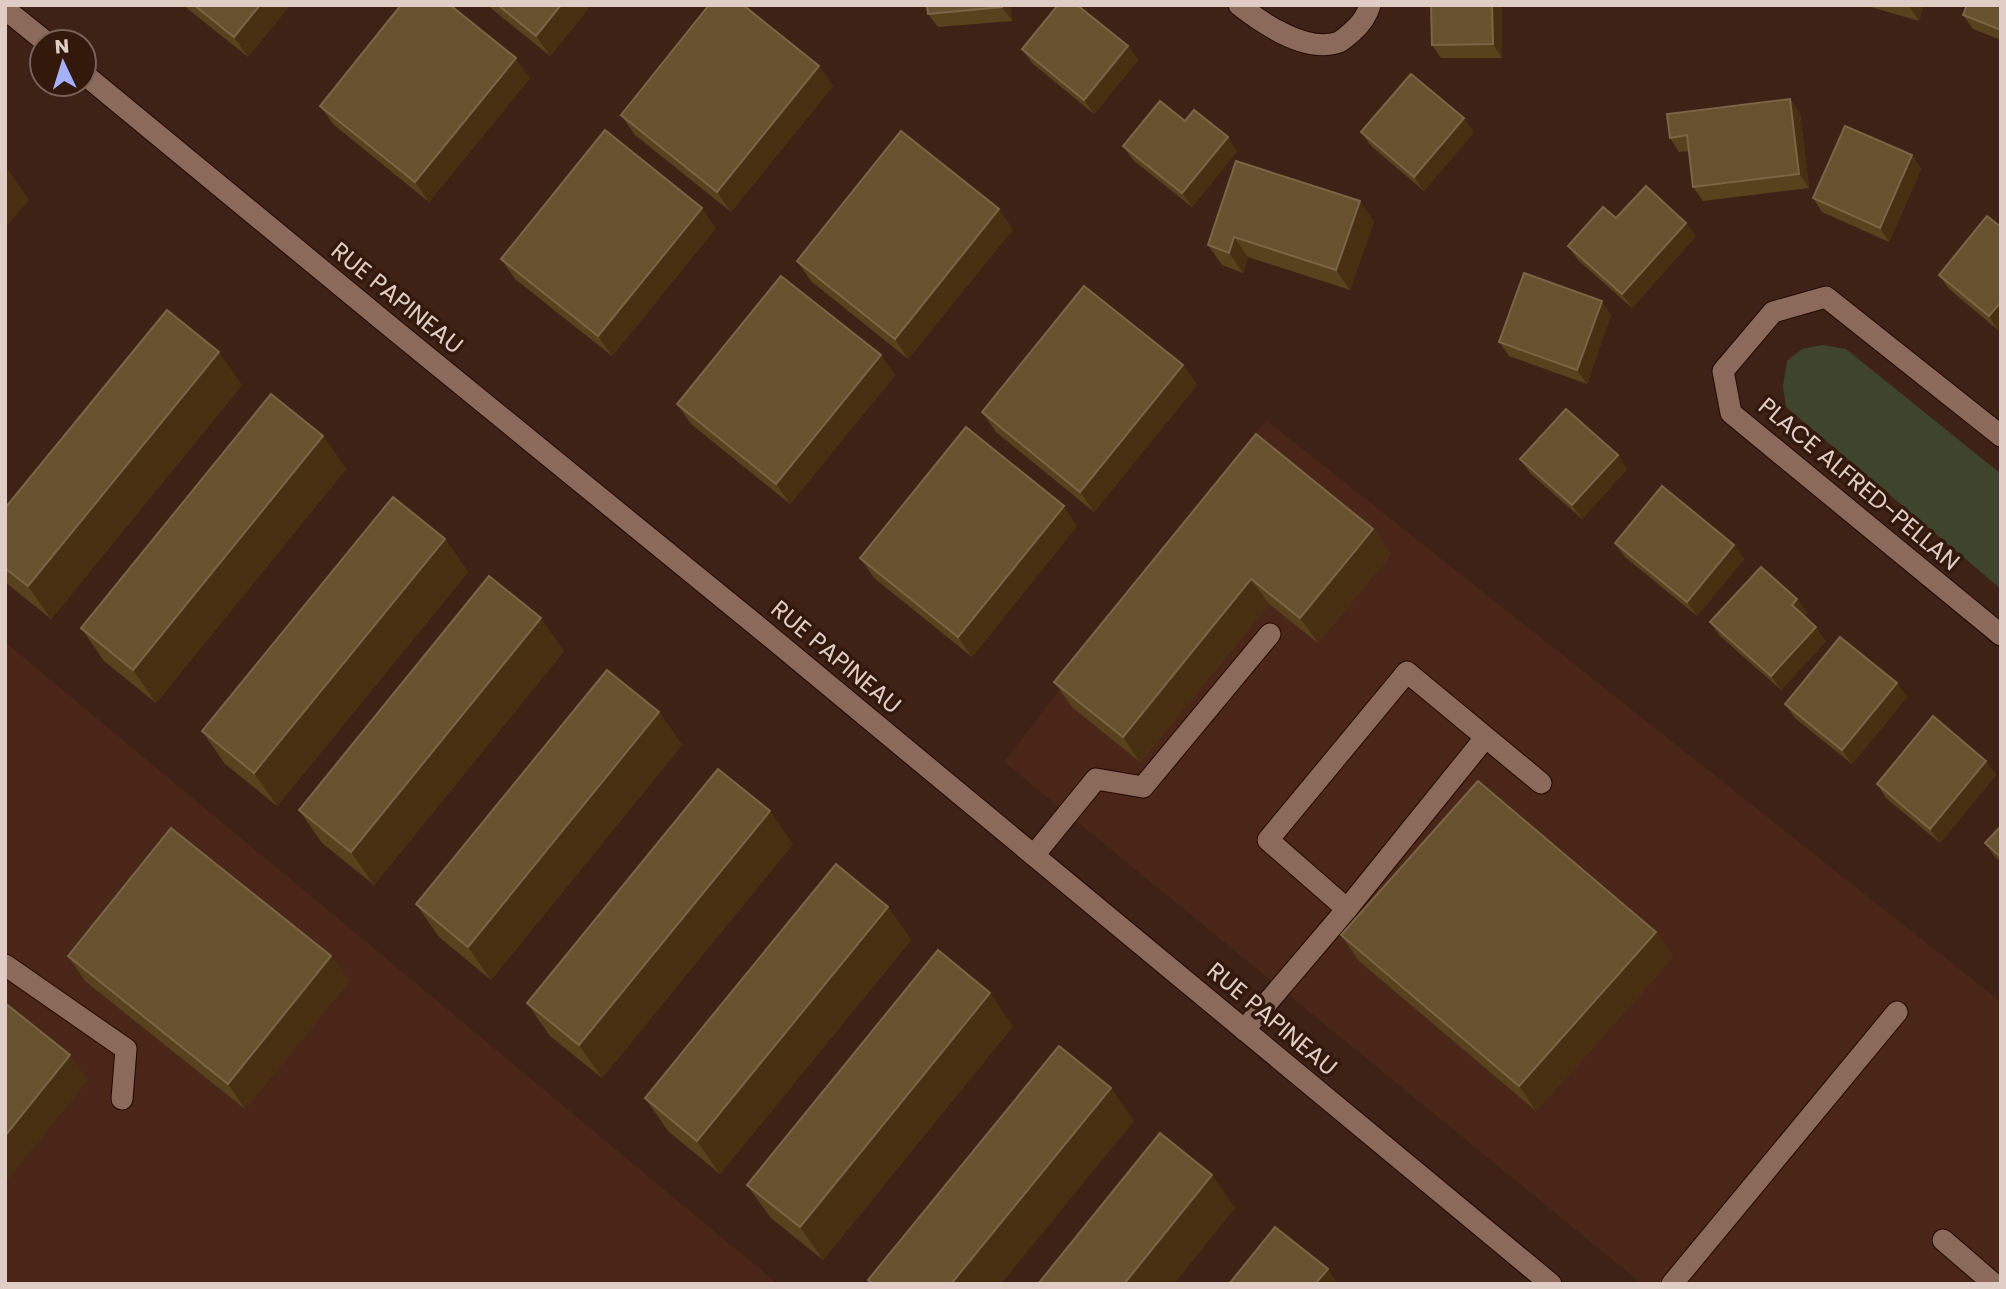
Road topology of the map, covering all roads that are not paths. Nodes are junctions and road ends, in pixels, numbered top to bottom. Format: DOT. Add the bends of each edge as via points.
graph roads {
  1 [pos="1239,5"];
  2 [pos="1370,5"];
  3 [pos="5,9"];
  4 [pos="29,28"];
  5 [pos="98,86"];
  6 [pos="2001,436"];
  7 [pos="1270,634"];
  8 [pos="2001,635"];
  9 [pos="1485,738"];
  10 [pos="1541,783"];
  11 [pos="1034,855"];
  12 [pos="1347,909"];
  13 [pos="5,965"];
  14 [pos="1897,1012"];
  15 [pos="1244,1030"];
  16 [pos="122,1098"];
  17 [pos="1943,1240"];
  18 [pos="1551,1284"];
  19 [pos="1672,1284"];
  20 [pos="1994,1284"];
  1 -- 2 [label="street" via="1267,27 1318,43 1338,42 1368,14"];
  3 -- 4 [label="street"];
  5 -- 11 [label="street, RUE PAPINEAU"];
  6 -- 8 [label="street, PLACE ALFRED-PELLAN" via="1826,297 1773,312 1723,371 1731,413"];
  7 -- 11 [label="street" via="1143,787 1096,779"];
  9 -- 10 [label="street"];
  9 -- 12 [label="street"];
  9 -- 12 [label="street" via="1407,672 1268,841"];
  11 -- 15 [label="street, RUE PAPINEAU"];
  12 -- 15 [label="street"];
  13 -- 16 [label="street" via="126,1049"];
  14 -- 19 [label="street"];
  15 -- 18 [label="street, RUE PAPINEAU"];
  17 -- 20 [label="street"];
}
